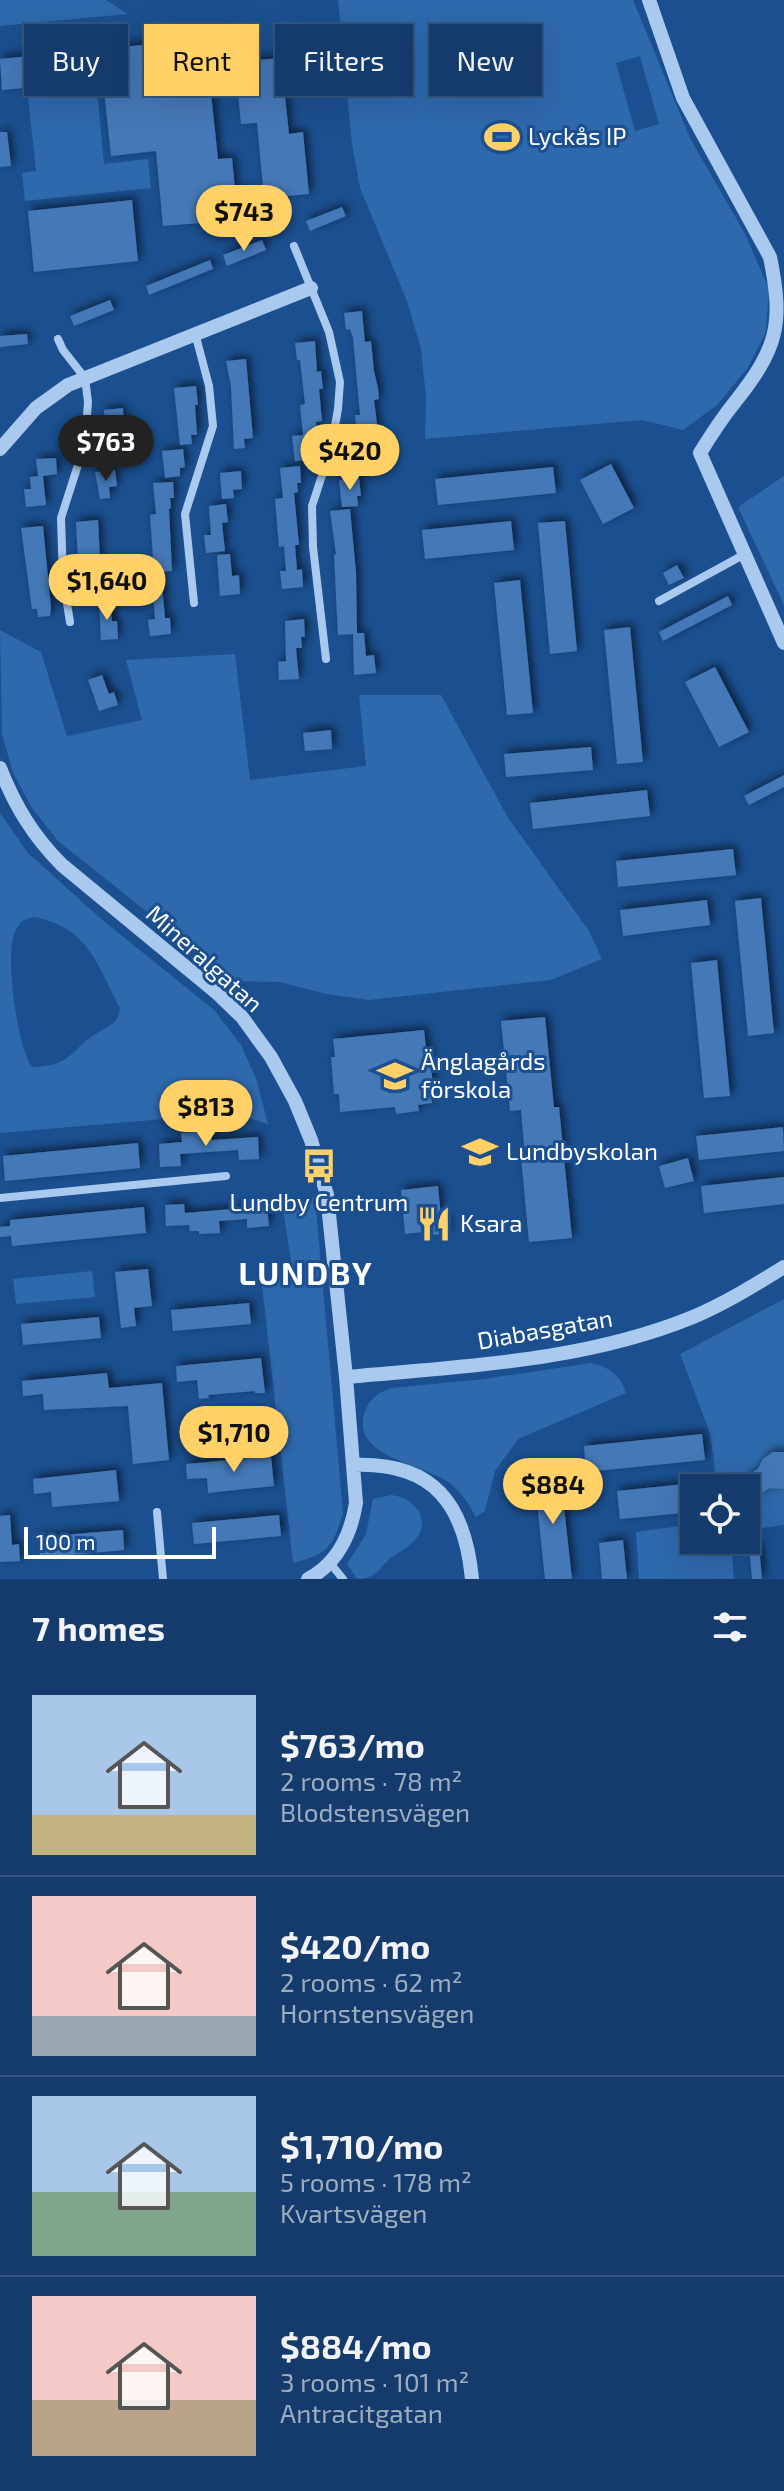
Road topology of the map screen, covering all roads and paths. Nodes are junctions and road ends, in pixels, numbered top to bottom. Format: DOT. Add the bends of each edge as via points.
graph roads {
  1 [pos="649,0"];
  2 [pos="294,246"];
  3 [pos="311,288"];
  4 [pos="195,333"];
  5 [pos="58,339"];
  6 [pos="85,378"];
  7 [pos="0,449"];
  8 [pos="745,554"];
  9 [pos="659,601"];
  10 [pos="194,603"];
  11 [pos="70,622"];
  12 [pos="784,643"];
  13 [pos="326,659"];
  14 [pos="0,768"];
  15 [pos="226,1176"];
  16 [pos="0,1198"];
  17 [pos="784,1267"];
  18 [pos="346,1377"];
  19 [pos="354,1465"];
  20 [pos="157,1512"];
  21 [pos="330,1563"];
  22 [pos="163,1579"];
  23 [pos="308,1579"];
  24 [pos="343,1579"];
  25 [pos="472,1579"];
  1 -- 8 [label="street" via="683,98 780,283 780,327 773,350 700,453"];
  2 -- 3 [label="street"];
  3 -- 4 [label="street"];
  3 -- 13 [label="street" via="329,332 340,382 331,448 312,506"];
  4 -- 6 [label="street"];
  4 -- 10 [label="street" via="213,426 185,514"];
  5 -- 6 [label="street"];
  6 -- 7 [label="street" via="45,400"];
  6 -- 11 [label="street" via="85,443 61,518"];
  8 -- 9 [label="street"];
  8 -- 12 [label="street"];
  14 -- 18 [label="street, Mineralgatan" via="41,844 216,992 271,1057 311,1140 327,1195"];
  15 -- 16 [label="street"];
  17 -- 18 [label="street, Diabasgatan" via="694,1316 568,1353"];
  18 -- 19 [label="street, Mineralgatan"];
  19 -- 21 [label="street, Mineralgatan" via="353,1522"];
  19 -- 25 [label="street" via="396,1468 424,1479 439,1492 467,1538"];
  20 -- 22 [label="street"];
  21 -- 23 [label="street, Mineralgatan"];
  21 -- 24 [label="street"];
}
